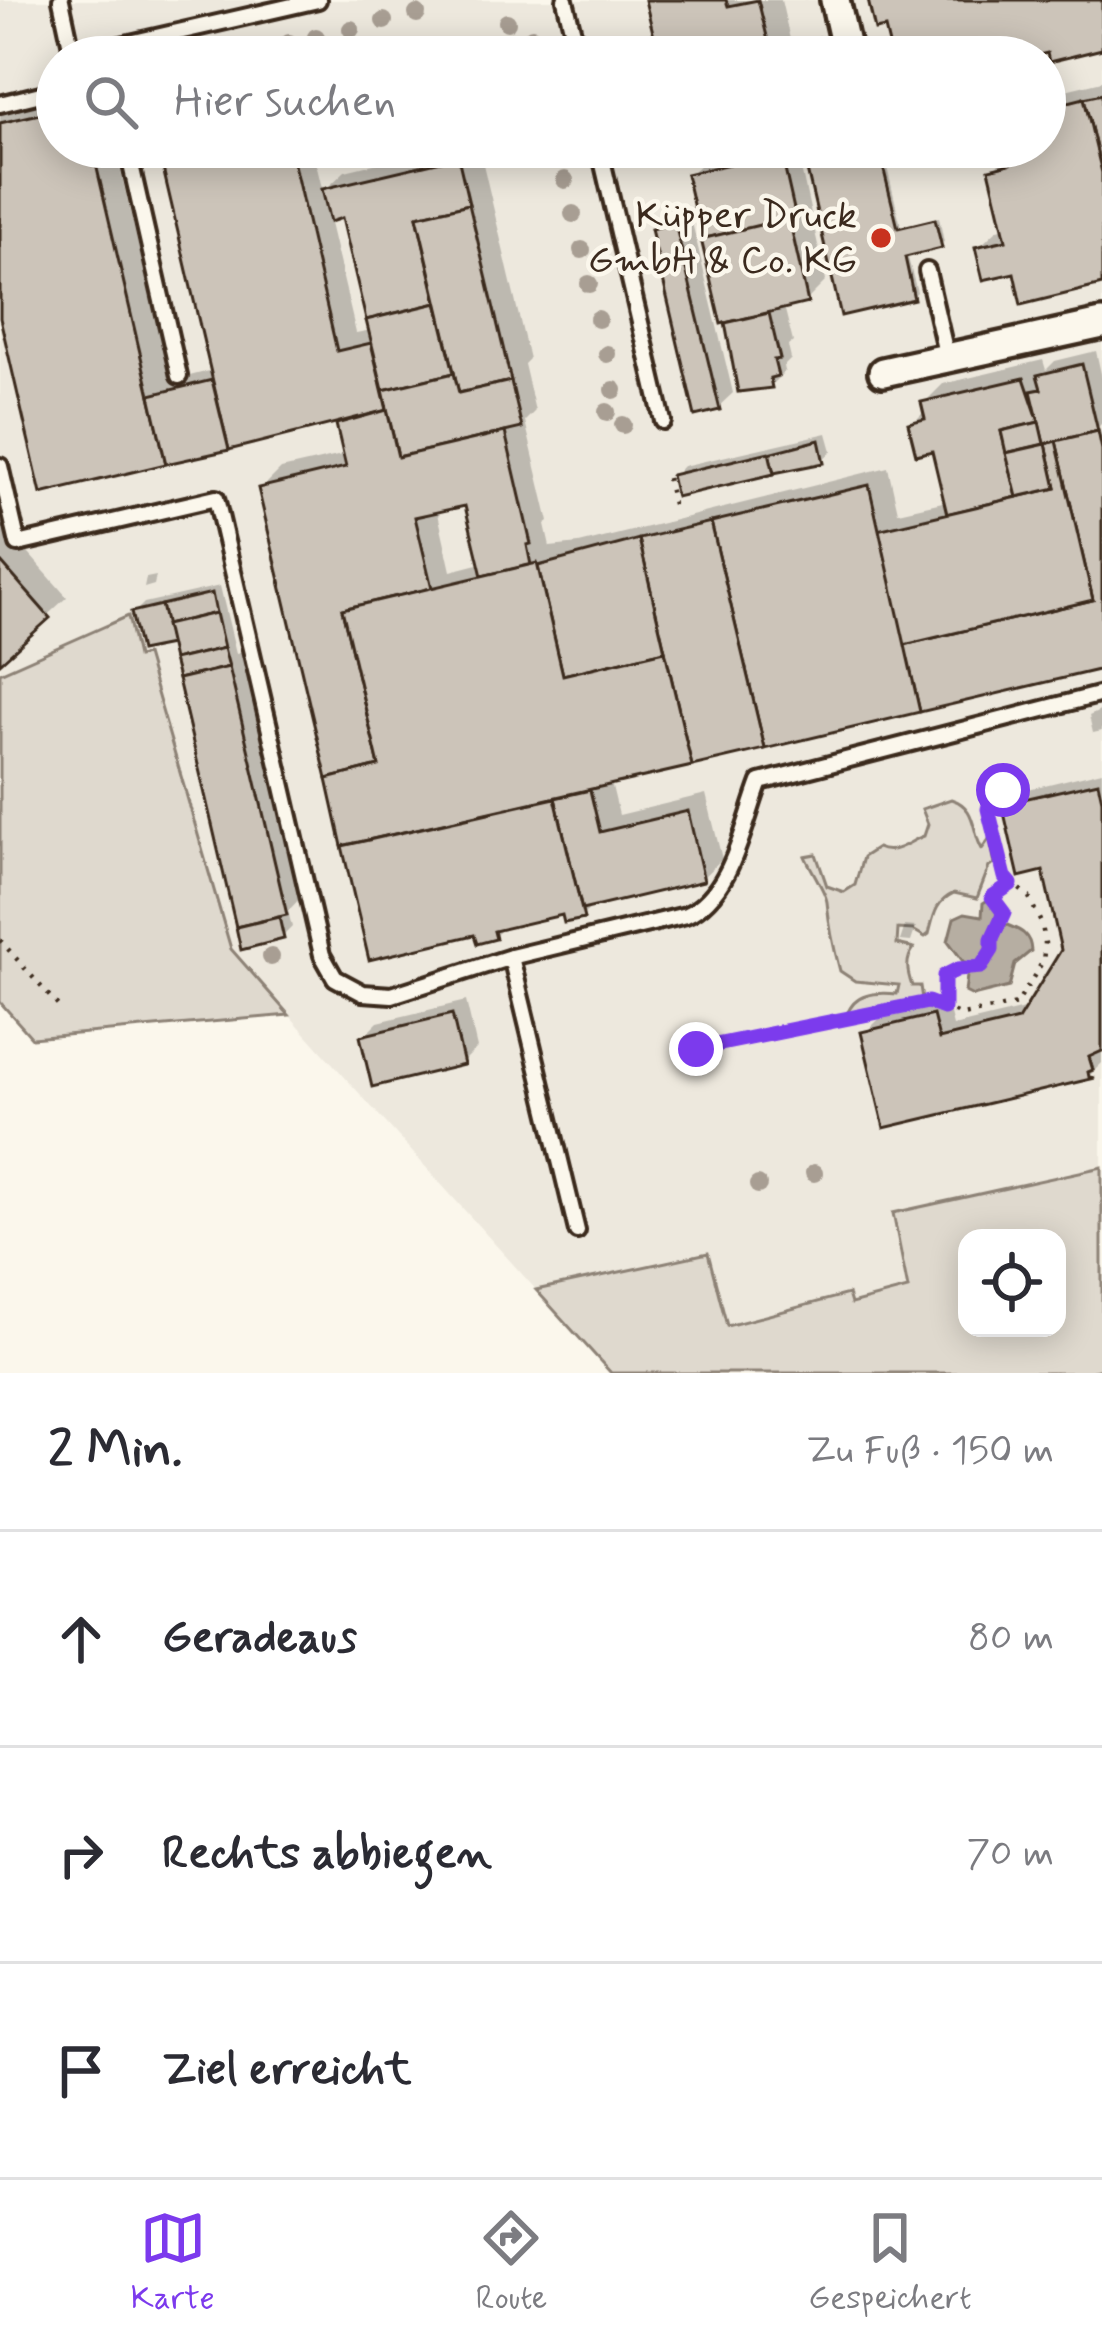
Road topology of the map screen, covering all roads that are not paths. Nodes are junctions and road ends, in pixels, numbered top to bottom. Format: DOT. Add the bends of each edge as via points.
graph roads {
  1 [pos="61,0"];
  2 [pos="243,0"];
  3 [pos="318,0"];
  4 [pos="566,0"];
  5 [pos="836,0"];
  6 [pos="247,16"];
  7 [pos="69,36"];
  8 [pos="160,36"];
  9 [pos="574,36"];
  10 [pos="844,36"];
  11 [pos="36,95"];
  12 [pos="0,104"];
  13 [pos="132,168"];
  14 [pos="604,168"];
  15 [pos="927,271"];
  16 [pos="1102,324"];
  17 [pos="947,358"];
  18 [pos="883,372"];
  19 [pos="179,376"];
  20 [pos="663,421"];
  21 [pos="0,466"];
  22 [pos="1102,694"];
  23 [pos="512,957"];
  24 [pos="577,1232"];
  1 -- 7 [label="lane"];
  2 -- 6 [label="lane"];
  3 -- 6 [label="lane"];
  4 -- 9 [label="lane"];
  5 -- 10 [label="street"];
  6 -- 8 [label="lane"];
  11 -- 12 [label="lane"];
  13 -- 19 [label="lane"];
  14 -- 20 [label="lane"];
  15 -- 17 [label="lane"];
  16 -- 17 [label="street"];
  17 -- 18 [label="street"];
  21 -- 23 [label="lane" via="17,544 216,498 322,956 335,978 363,993 392,995"];
  22 -- 23 [label="lane" via="760,782 707,906"];
  23 -- 24 [label="lane"];
}
